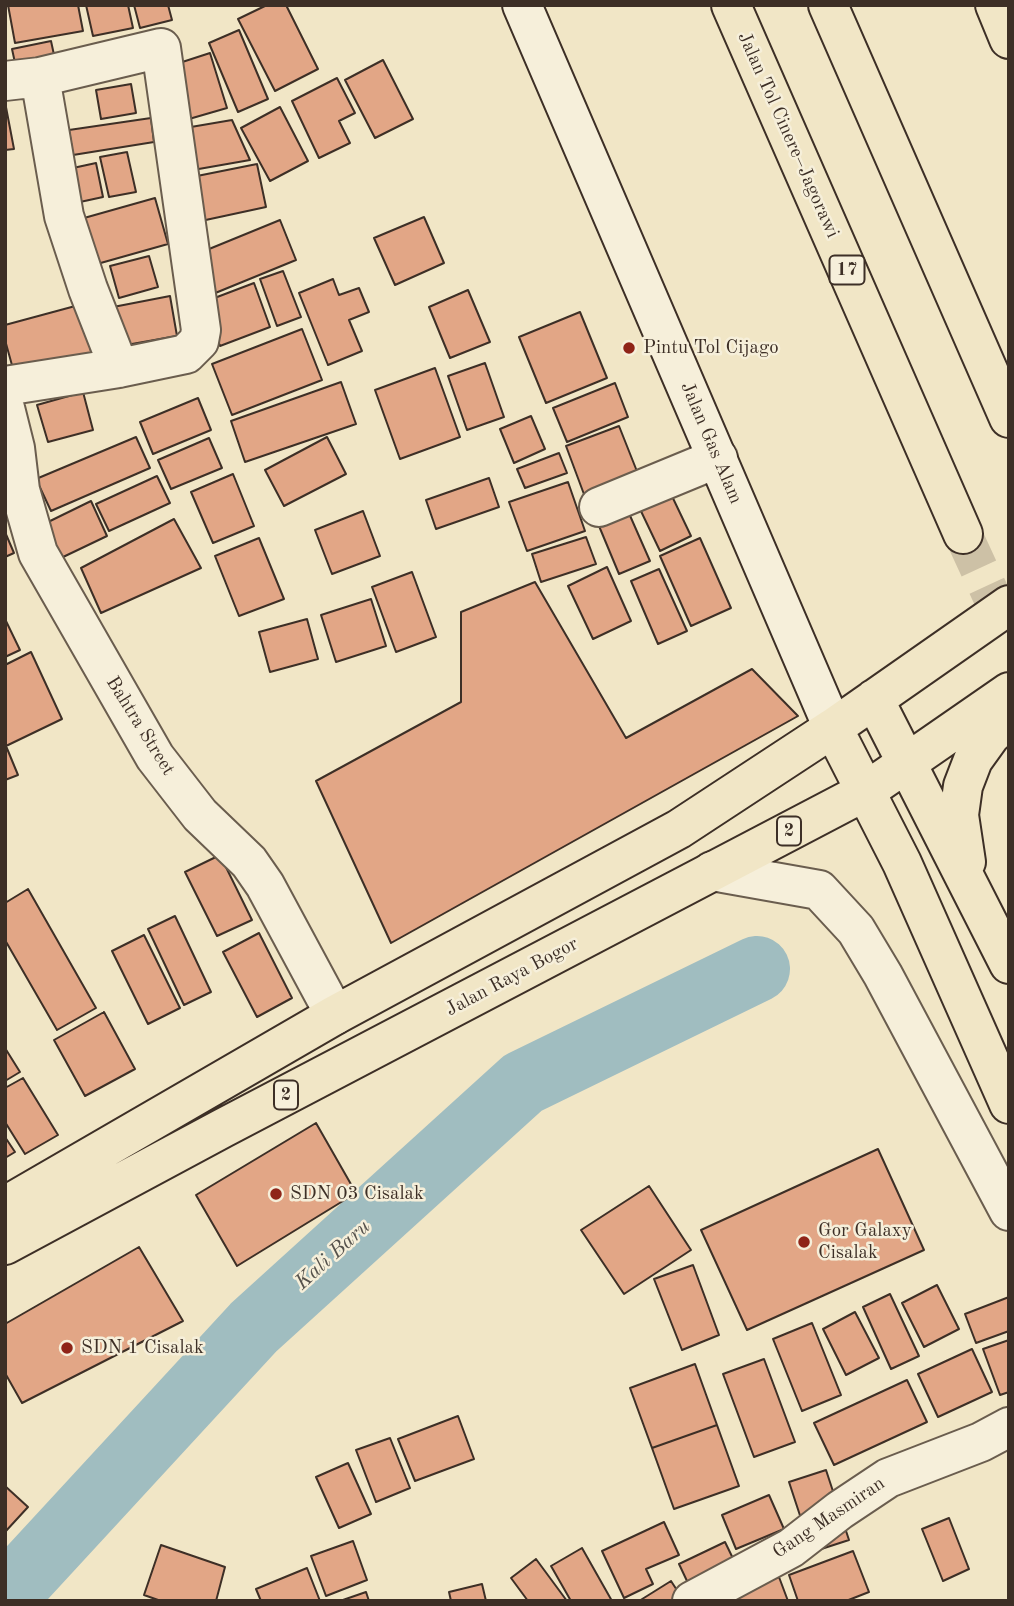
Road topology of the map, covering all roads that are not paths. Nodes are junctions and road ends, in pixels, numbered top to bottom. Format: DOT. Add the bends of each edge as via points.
graph roads {
  1 [pos="522,5"];
  2 [pos="731,5"];
  3 [pos="828,5"];
  4 [pos="995,5"];
  5 [pos="1009,39"];
  6 [pos="23,79"];
  7 [pos="119,368"];
  8 [pos="5,386"];
  9 [pos="5,408"];
  10 [pos="1009,418"];
  11 [pos="718,458"];
  12 [pos="598,507"];
  13 [pos="963,534"];
  14 [pos="1009,605"];
  15 [pos="1009,692"];
  16 [pos="874,699"];
  17 [pos="1009,719"];
  18 [pos="833,728"];
  19 [pos="906,762"];
  20 [pos="866,791"];
  21 [pos="712,871"];
  22 [pos="970,888"];
  23 [pos="1009,964"];
  24 [pos="335,1015"];
  25 [pos="1009,1104"];
  26 [pos="5,1206"];
  27 [pos="1009,1211"];
  28 [pos="5,1245"];
  29 [pos="1009,1427"];
  30 [pos="691,1601"];
  1 -- 11 [label="street, Jalan Gas Alam"];
  2 -- 13 [label="highway, Jalan Tol Cinere–Jagorawi / 17"];
  3 -- 10 [label="highway"];
  4 -- 5 [label="highway"];
  6 -- 7 [label="street" via="88,289"];
  6 -- 7 [label="street" via="161,48 201,330 199,341 186,354"];
  7 -- 8 [label="street"];
  9 -- 24 [label="street, Bahtra Street" via="26,519 38,553 155,757 200,815 249,862"];
  11 -- 12 [label="street"];
  11 -- 18 [label="street, Jalan Gas Alam"];
  14 -- 16 [label="highway"];
  15 -- 19 [label="highway, Jalan Raya Bogor / 2"];
  16 -- 18 [label="highway"];
  16 -- 19 [label="highway"];
  17 -- 22 [label="highway" via="973,760 963,786 960,815"];
  18 -- 20 [label="highway"];
  18 -- 24 [label="highway, 2" via="679,829"];
  19 -- 20 [label="highway, Jalan Raya Bogor / 2"];
  19 -- 22 [label="highway"];
  20 -- 21 [label="highway, Jalan Raya Bogor / 2"];
  20 -- 25 [label="highway"];
  21 -- 27 [label="street" via="819,890 856,930"];
  21 -- 28 [label="highway, Jalan Raya Bogor / 2"];
  22 -- 23 [label="highway"];
  24 -- 26 [label="highway, 2"];
  29 -- 30 [label="street, Gang Masmiran" via="888,1478 792,1548"];
}
